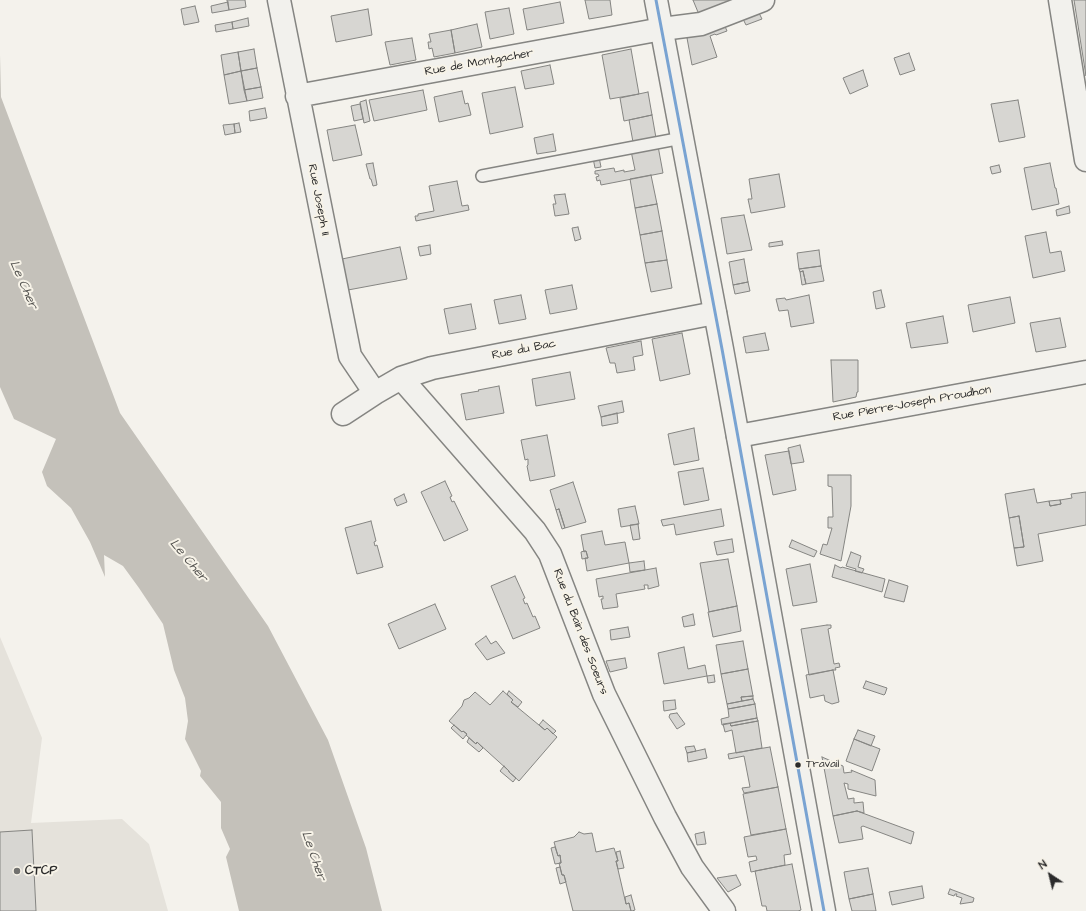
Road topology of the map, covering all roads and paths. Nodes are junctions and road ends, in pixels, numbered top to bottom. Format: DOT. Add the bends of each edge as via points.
graph roads {
  1 [pos="279,0"];
  2 [pos="656,0"];
  3 [pos="763,0"];
  4 [pos="1060,0"];
  5 [pos="662,29"];
  6 [pos="297,96"];
  7 [pos="682,138"];
  8 [pos="1084,139"];
  9 [pos="1086,160"];
  10 [pos="482,176"];
  11 [pos="715,313"];
  12 [pos="1086,372"];
  13 [pos="401,378"];
  14 [pos="375,393"];
  15 [pos="343,414"];
  16 [pos="738,436"];
  17 [pos="724,911"];
  18 [pos="824,911"];
  1 -- 6 [label="street, Rue Joseph II"];
  2 -- 5 [label="street"];
  3 -- 5 [label="street, Rue de Montgacher" via="701,24"];
  4 -- 8 [label="street"];
  5 -- 6 [label="street, Rue de Montgacher"];
  5 -- 7 [label="street"];
  6 -- 14 [label="street, Rue Joseph II" via="350,356"];
  7 -- 10 [label="lane"];
  7 -- 11 [label="street"];
  8 -- 9 [label="street"];
  11 -- 13 [label="street, Rue du Bac" via="432,368"];
  11 -- 16 [label="street"];
  12 -- 16 [label="street, Rue Pierre-Joseph Proudhon"];
  13 -- 14 [label="street, Rue du Bac"];
  13 -- 17 [label="street, Rue du Bain des Soeurs" via="535,531 550,554 604,694 692,867"];
  14 -- 15 [label="street, Rue du Bac"];
  16 -- 18 [label="street"];
}
